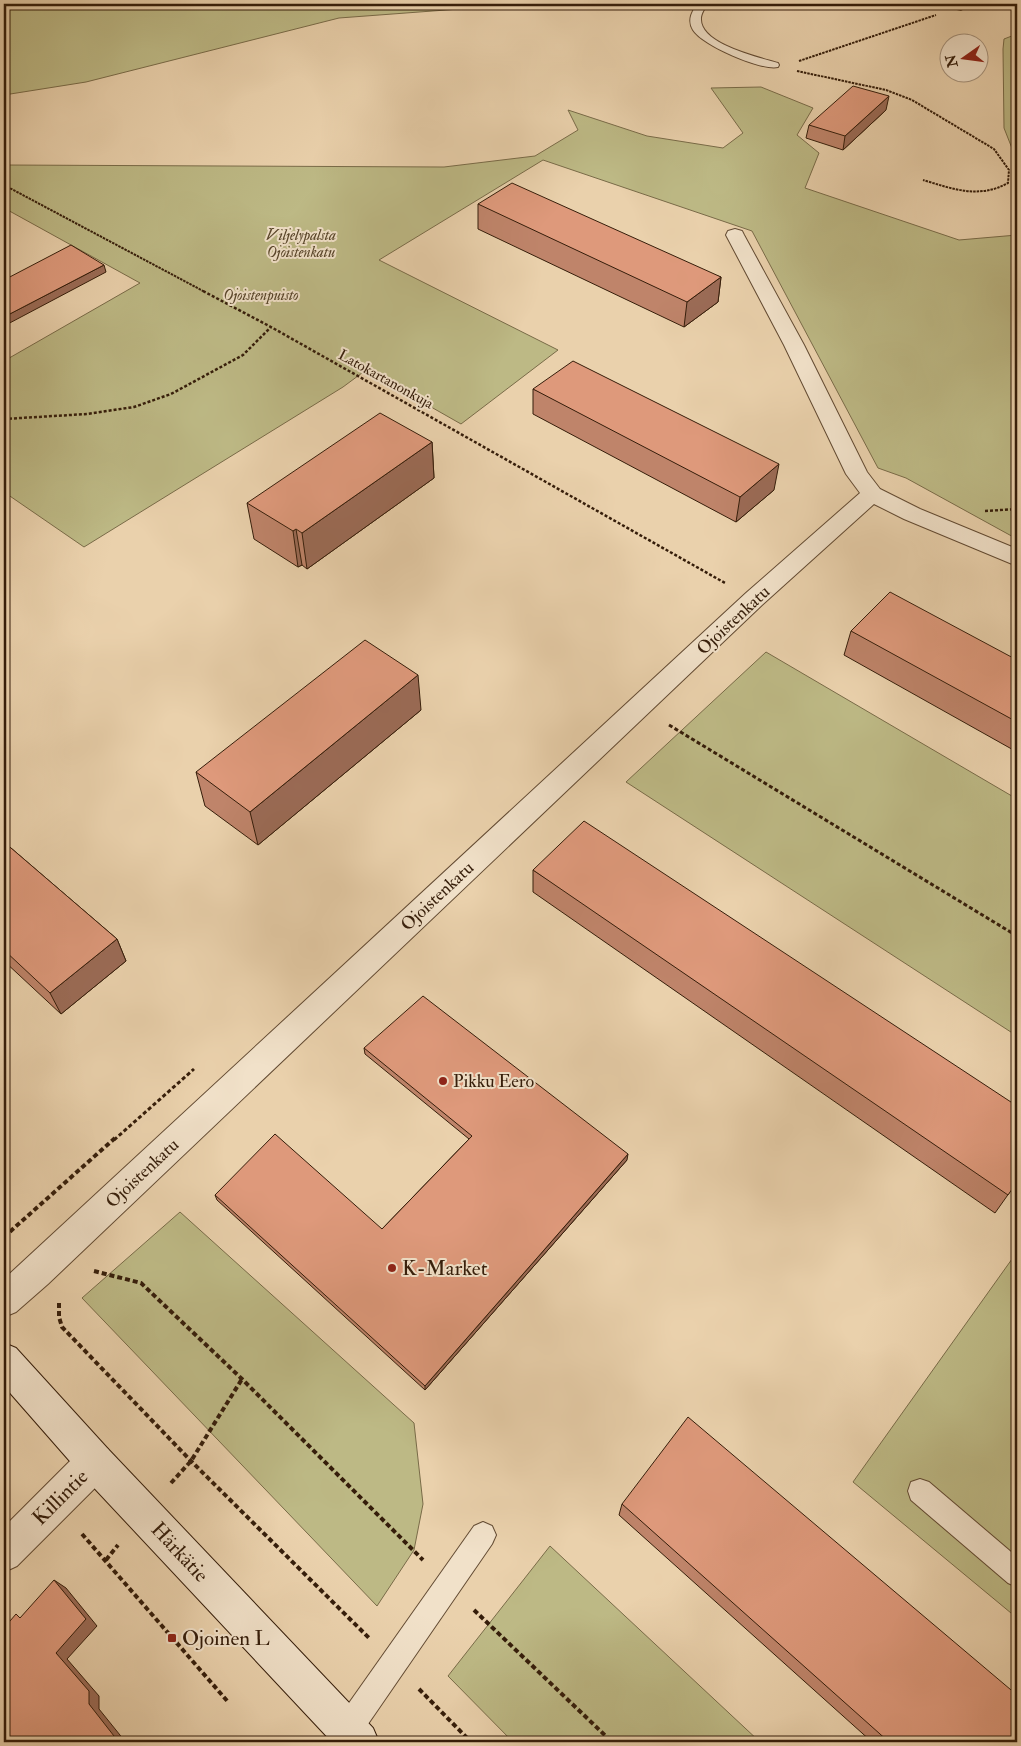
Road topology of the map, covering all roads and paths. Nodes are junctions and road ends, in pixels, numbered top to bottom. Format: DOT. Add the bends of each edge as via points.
graph roads {
  1 [pos="702,4"];
  2 [pos="960,5"];
  3 [pos="774,65"];
  4 [pos="923,180"];
  5 [pos="4,186"];
  6 [pos="735,235"];
  7 [pos="271,327"];
  8 [pos="4,419"];
  9 [pos="872,494"];
  10 [pos="1017,558"];
  11 [pos="754,600"];
  12 [pos="639,707"];
  13 [pos="1017,936"];
  14 [pos="91,1270"];
  15 [pos="56,1299"];
  16 [pos="4,1300"];
  17 [pos="4,1360"];
  18 [pos="242,1379"];
  19 [pos="191,1461"];
  20 [pos="95,1462"];
  21 [pos="920,1491"];
  22 [pos="54,1503"];
  23 [pos="144,1514"];
  24 [pos="483,1535"];
  25 [pos="4,1553"];
  26 [pos="106,1560"];
  27 [pos="1017,1574"];
  28 [pos="448,1586"];
  29 [pos="394,1662"];
  30 [pos="229,1703"];
  31 [pos="353,1736"];
  32 [pos="471,1742"];
  33 [pos="612,1742"];
  1 -- 3 [label="lane" via="696,11 695,26 706,40 739,55"];
  2 -- 3 [label="path" via="834,50"];
  3 -- 4 [label="path" via="819,78 886,90 912,100 994,149 1010,170 1008,182 988,192 966,192"];
  5 -- 7 [label="path, Latokartanonkuja"];
  6 -- 9 [label="street" via="794,345 856,474"];
  7 -- 8 [label="path" via="243,355 170,394 134,407 87,414"];
  7 -- 11 [label="path, Latokartanonkuja"];
  9 -- 10 [label="street"];
  9 -- 11 [label="street, Ojoistenkatu"];
  11 -- 12 [label="street, Ojoistenkatu"];
  12 -- 13 [label="path"];
  12 -- 16 [label="street, Ojoistenkatu"];
  14 -- 18 [label="path" via="141,1283"];
  15 -- 19 [label="path" via="62,1327"];
  17 -- 20 [label="street, Härkätie"];
  18 -- 19 [label="path"];
  18 -- 28 [label="path"];
  19 -- 23 [label="path"];
  19 -- 29 [label="path"];
  20 -- 22 [label="street, Killintie"];
  20 -- 23 [label="street, Härkätie"];
  21 -- 27 [label="lane"];
  22 -- 25 [label="street, Killintie"];
  22 -- 26 [label="path"];
  23 -- 26 [label="path"];
  23 -- 31 [label="street, Härkätie"];
  24 -- 28 [label="lane"];
  26 -- 30 [label="path"];
  28 -- 29 [label="lane"];
  28 -- 33 [label="path"];
  29 -- 31 [label="lane"];
  29 -- 32 [label="path"];
}
